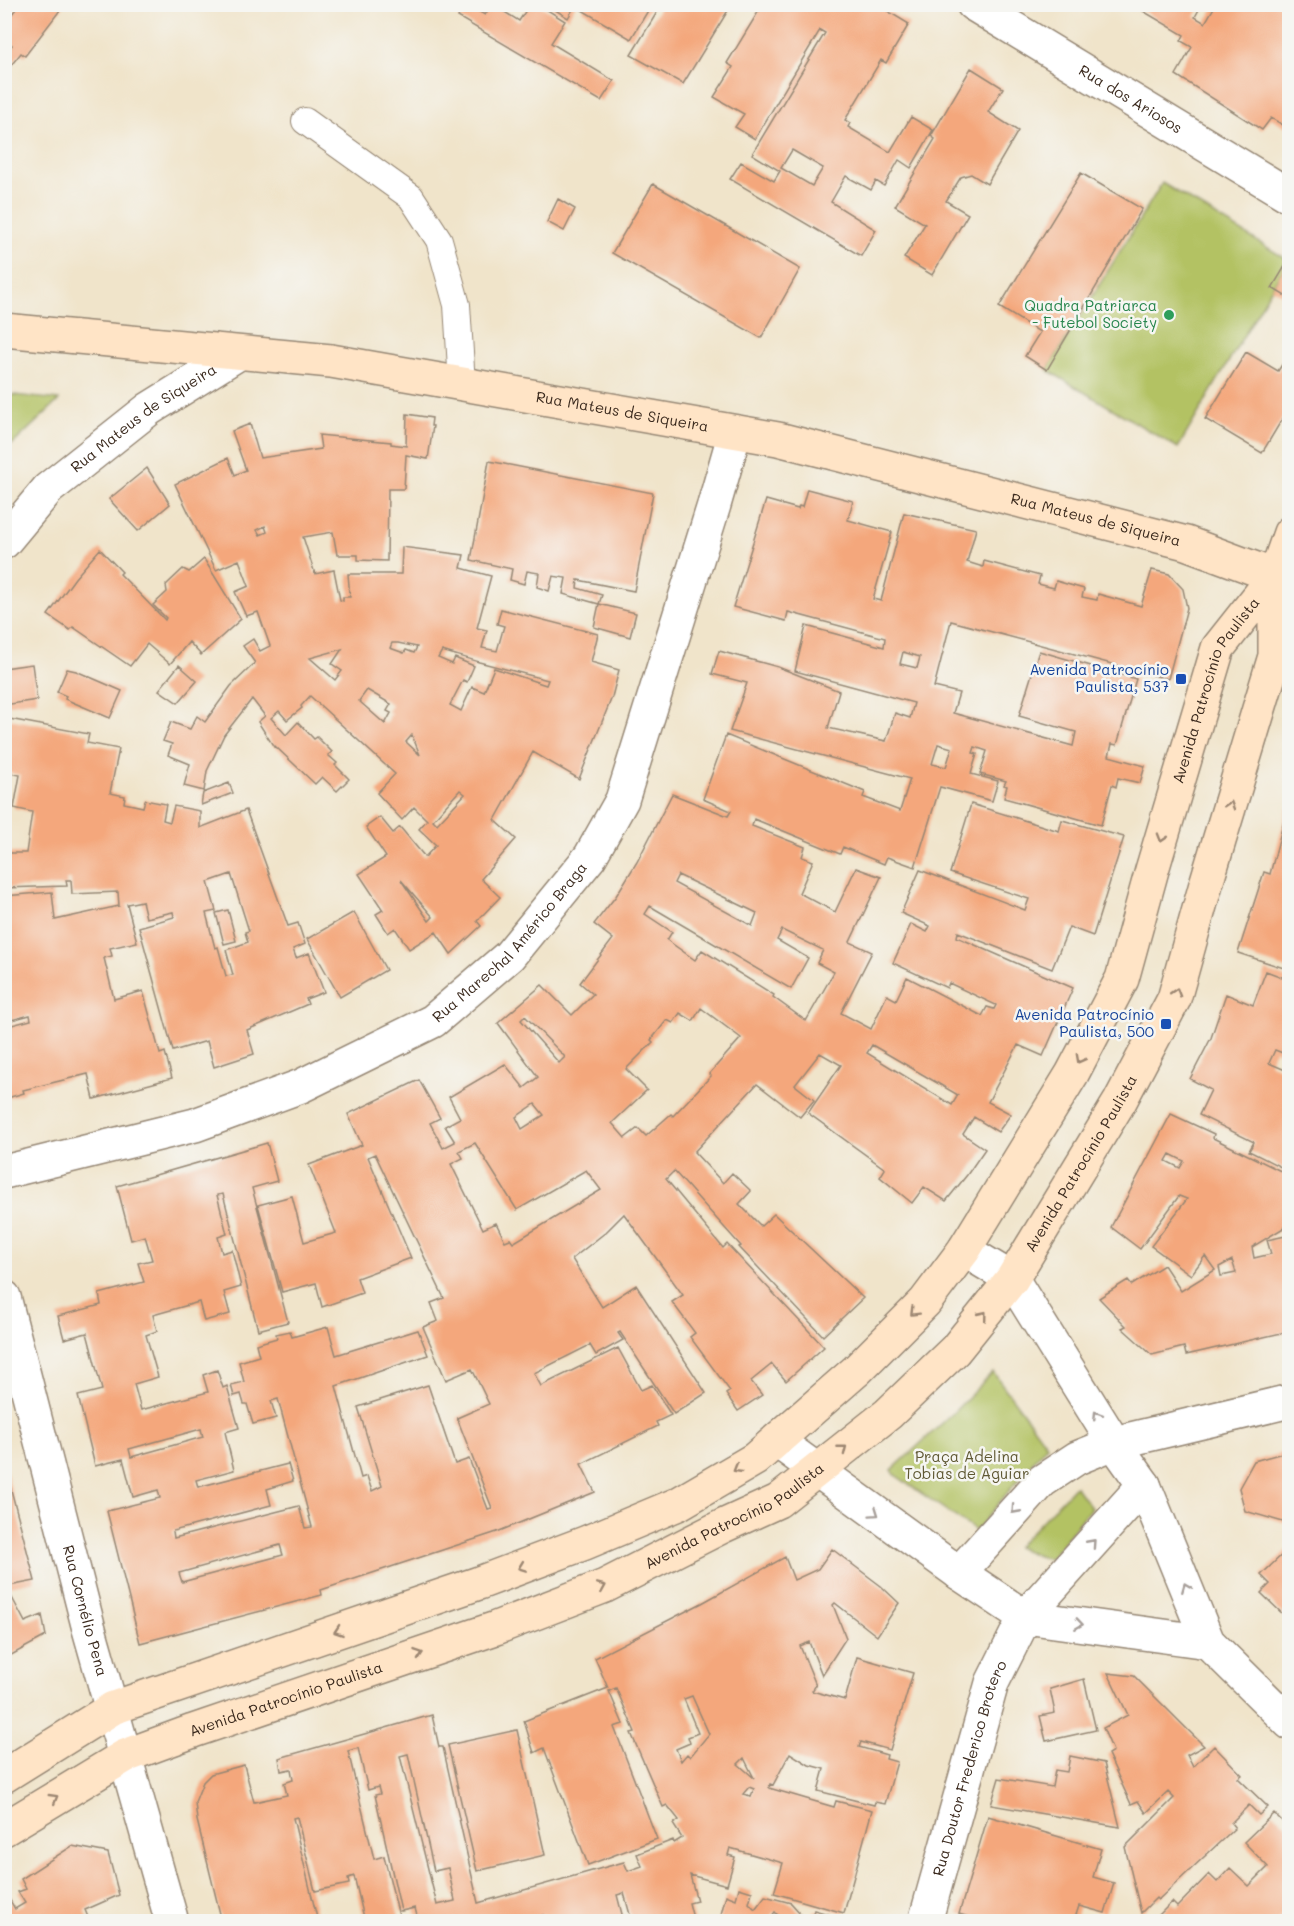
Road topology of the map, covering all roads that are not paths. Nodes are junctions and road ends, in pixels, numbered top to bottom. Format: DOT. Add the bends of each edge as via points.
graph roads {
  1 [pos="973,4"];
  2 [pos="305,121"];
  3 [pos="1290,196"];
  4 [pos="4,330"];
  5 [pos="239,353"];
  6 [pos="462,384"];
  7 [pos="735,432"];
  8 [pos="1290,533"];
  9 [pos="5,538"];
  10 [pos="1282,580"];
  11 [pos="4,1172"];
  12 [pos="964,1250"];
  13 [pos="1012,1279"];
  14 [pos="4,1297"];
  15 [pos="1290,1401"];
  16 [pos="777,1441"];
  17 [pos="1114,1443"];
  18 [pos="816,1471"];
  19 [pos="1144,1485"];
  20 [pos="959,1573"];
  21 [pos="1025,1617"];
  22 [pos="1208,1642"];
  23 [pos="113,1708"];
  24 [pos="1290,1723"];
  25 [pos="125,1756"];
  26 [pos="4,1776"];
  27 [pos="4,1829"];
  28 [pos="172,1922"];
  29 [pos="925,1922"];
  1 -- 3 [label="street, Rua dos Ariosos"];
  2 -- 6 [label="lane" via="411,197 439,240 457,305"];
  4 -- 5 [label="street"];
  5 -- 6 [label="street, Rua Mateus de Siqueira" via="331,361"];
  5 -- 9 [label="street, Rua Mateus de Siqueira" via="149,409 48,489"];
  6 -- 7 [label="street, Rua Mateus de Siqueira"];
  7 -- 10 [label="street, Rua Mateus de Siqueira" via="1186,543"];
  7 -- 11 [label="street, Rua Marechal Américo Braga" via="622,800 590,857 509,956 433,1021 301,1086 195,1125"];
  8 -- 10 [label="street"];
  10 -- 12 [label="street, Avenida Patrocínio Paulista, one-way" via="1218,648 1122,979 1072,1074"];
  13 -- 10 [label="street, Avenida Patrocínio Paulista, one-way" via="1120,1101 1174,999 1275,656"];
  12 -- 13 [label="street"];
  12 -- 16 [label="street, Avenida Patrocínio Paulista, one-way" via="925,1302 857,1370"];
  17 -- 13 [label="street, one-way"];
  18 -- 13 [label="street, Avenida Patrocínio Paulista, one-way" via="888,1414 955,1350"];
  14 -- 23 [label="street, Rua Cornélio Pena" via="86,1618"];
  15 -- 17 [label="street"];
  16 -- 18 [label="street"];
  16 -- 23 [label="street, Avenida Patrocínio Paulista, one-way" via="755,1459 678,1504 585,1543"];
  17 -- 19 [label="street"];
  17 -- 20 [label="street, one-way" via="1077,1458 1042,1481"];
  18 -- 20 [label="street, one-way"];
  25 -- 18 [label="street, Avenida Patrocínio Paulista, one-way" via="496,1628 605,1586 778,1500"];
  21 -- 19 [label="street, one-way"];
  22 -- 19 [label="street, one-way"];
  20 -- 21 [label="street"];
  21 -- 22 [label="street, one-way"];
  21 -- 29 [label="street, Rua Doutor Frederico Brotero" via="992,1683"];
  22 -- 24 [label="street"];
  23 -- 25 [label="street, Rua Cornélio Pena"];
  23 -- 26 [label="street, Avenida Patrocínio Paulista"];
  27 -- 25 [label="street, Avenida Patrocínio Paulista, one-way"];
  25 -- 28 [label="street, Rua Cornélio Pena"];
}
